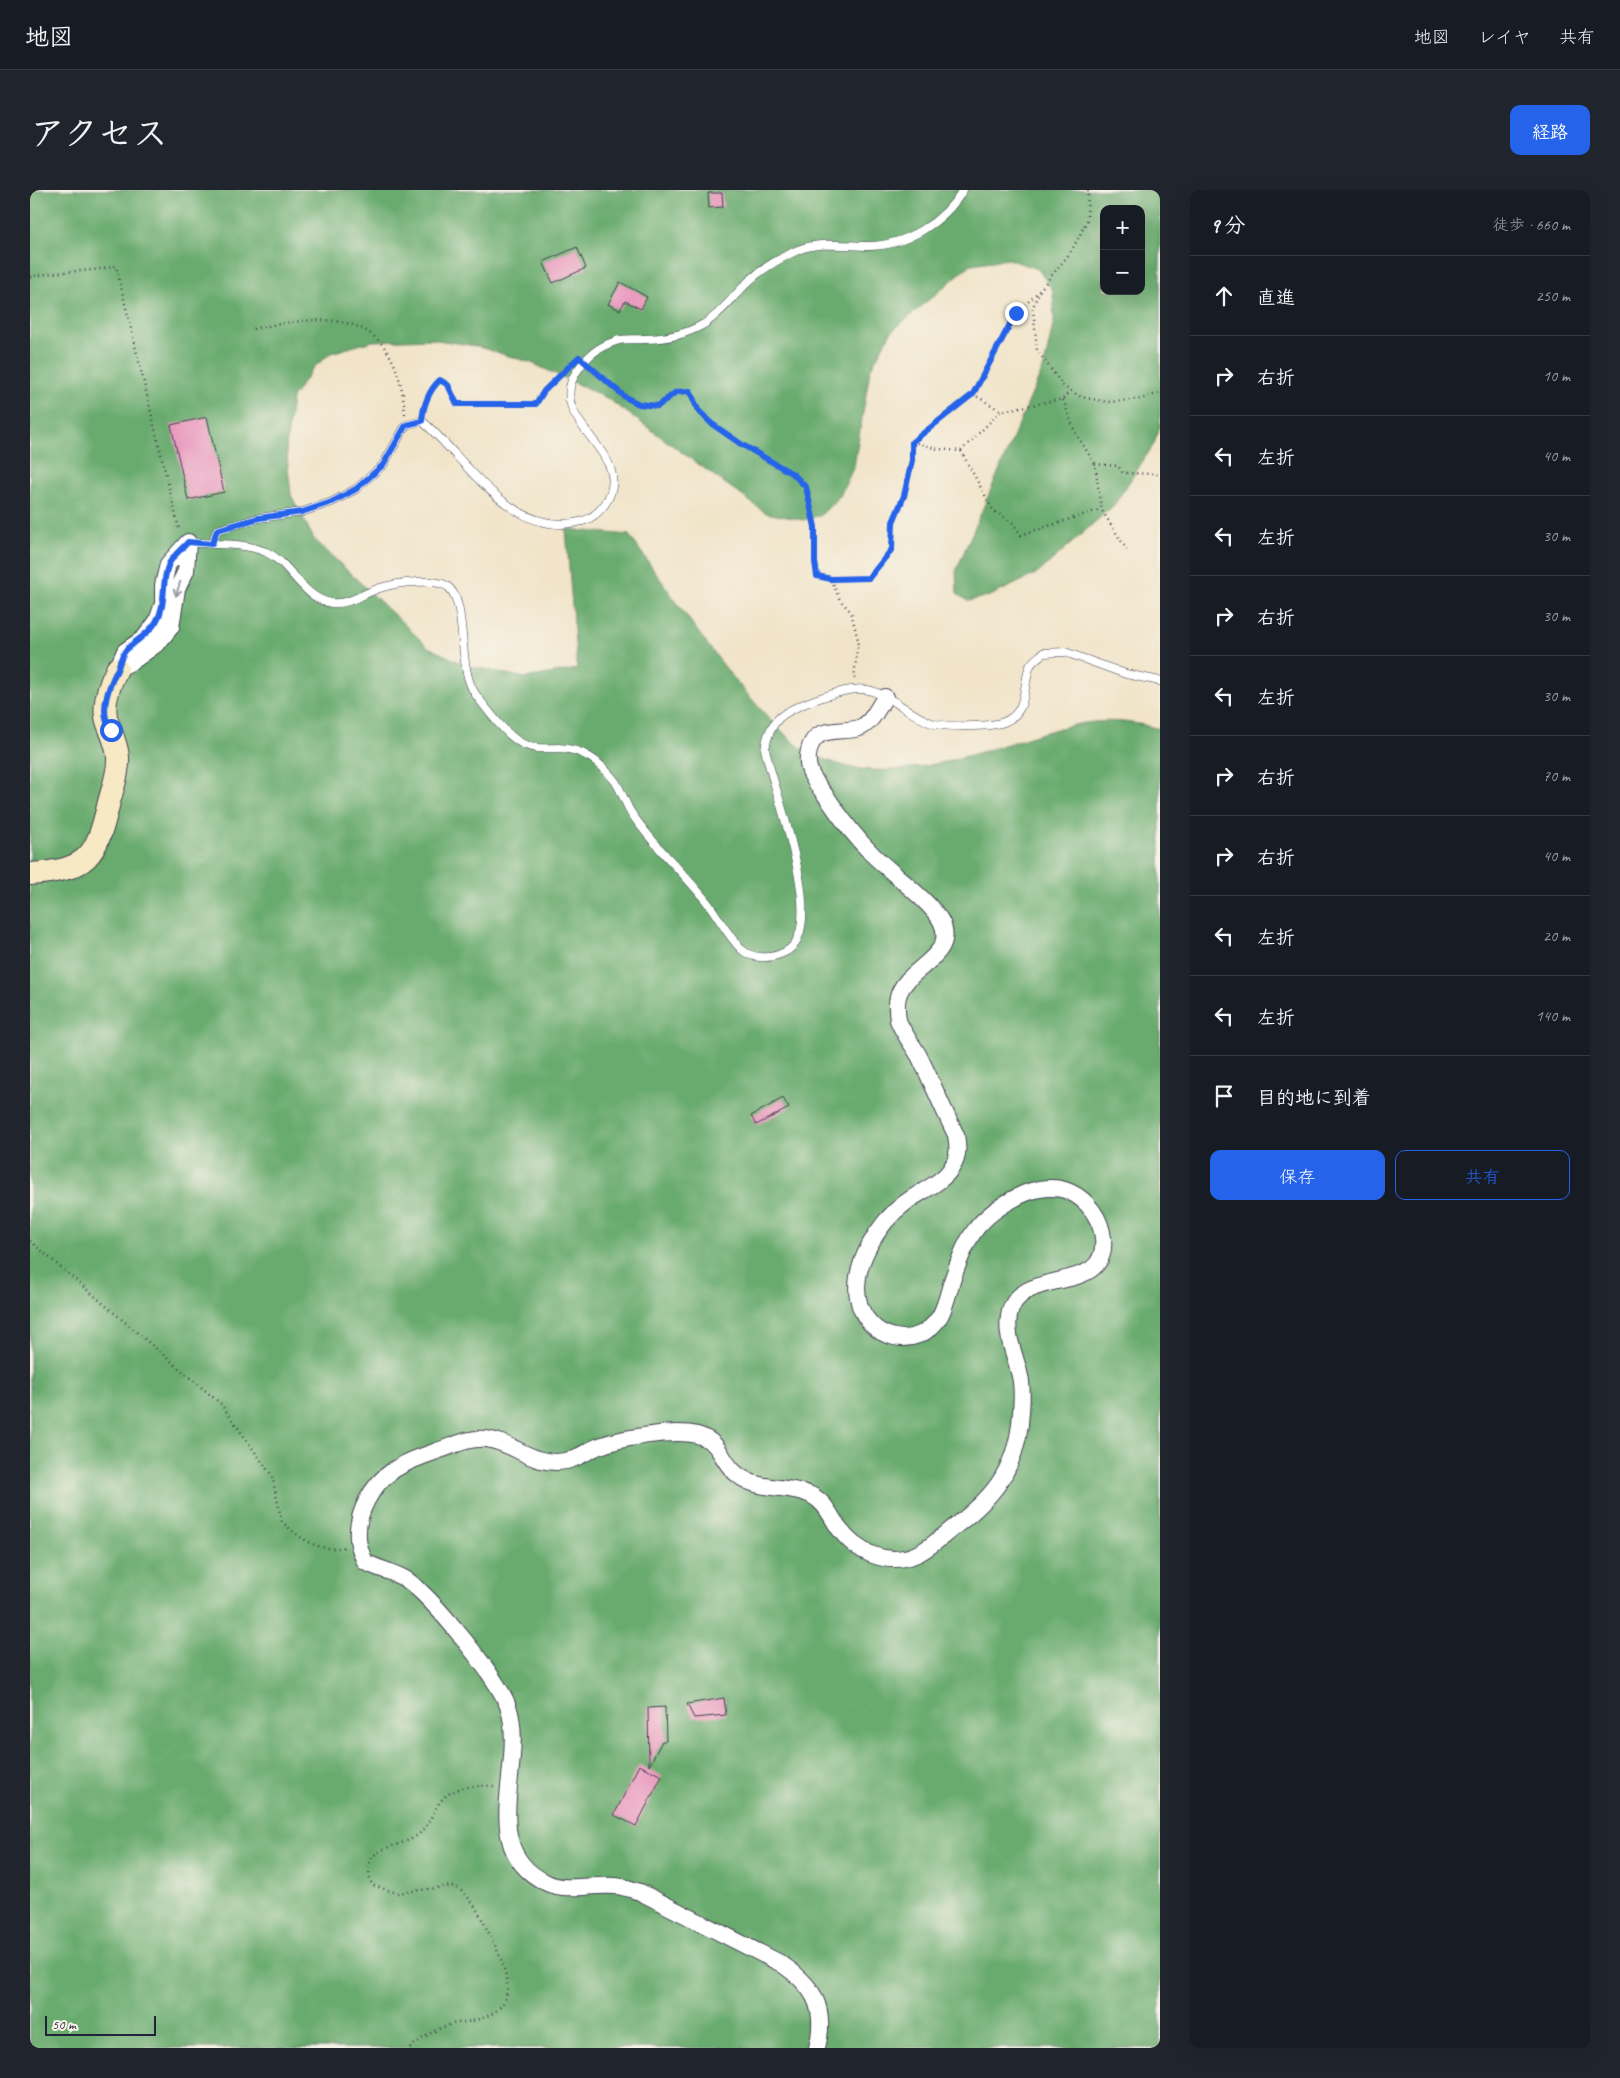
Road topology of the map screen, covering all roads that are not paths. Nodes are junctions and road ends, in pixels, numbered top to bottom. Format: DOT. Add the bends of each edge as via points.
graph roads {
  1 [pos="963,190"];
  2 [pos="188,542"];
  3 [pos="212,544"];
  4 [pos="117,669"];
  5 [pos="1160,681"];
  6 [pos="885,697"];
  7 [pos="30,874"];
  8 [pos="818,2048"];
  1 -- 3 [label="lane" via="944,216 917,233 886,245 822,245 800,249 765,267 704,324 668,338 618,340 593,352 573,377 569,400 573,414 605,455 613,480 612,491 598,513 583,521 540,522 515,511 495,496 422,421 406,425 383,465 356,489 332,502 302,512 259,518 217,530"];
  2 -- 3 [label="lane"];
  2 -- 4 [label="street" via="168,564 163,604 157,621 144,638 125,651"];
  3 -- 6 [label="lane" via="265,552 281,561 313,597 332,603 352,601 381,588 413,583 438,582 449,587 457,599 466,677 491,714 520,744 537,749 580,751 595,759 616,782 632,814 708,904 741,949 756,957 775,957 792,949 800,932 802,907 798,868 768,764 767,736 780,717 832,692 853,688"];
  4 -- 7 [label="street" via="106,700 108,724 118,757 104,825 87,859 69,870"];
  5 -- 6 [label="lane" via="1126,674 1065,652 1043,653 1031,665 1026,693 1018,712 1006,721 989,726 930,723"];
  6 -- 8 [label="street" via="870,720 859,728 833,729 816,739 810,749 809,770 858,840 922,900 943,926 938,953 914,972 905,984 898,996 897,1010 899,1021 956,1135 958,1147 953,1166 944,1176 895,1212 875,1238 858,1277 862,1312 880,1332 899,1338 915,1337 928,1330 942,1312 962,1250 978,1224 1001,1205 1029,1191 1059,1188 1080,1197 1099,1219 1103,1239 1103,1250 1087,1273 1038,1284 1012,1305 1008,1337 1022,1381 1021,1414 1016,1450 998,1486 973,1513 921,1552 903,1558 884,1558 860,1550 814,1497 798,1491 753,1484 740,1478 721,1450 700,1435 680,1432 647,1436 601,1445 569,1461 541,1462 483,1438 414,1459 394,1470 380,1481 364,1508 357,1535 365,1562 404,1578 432,1603 465,1642 508,1706 511,1722 507,1834 514,1854 528,1870 546,1883 560,1886 621,1886 640,1892 780,1962 809,1987 819,2005"];
}
